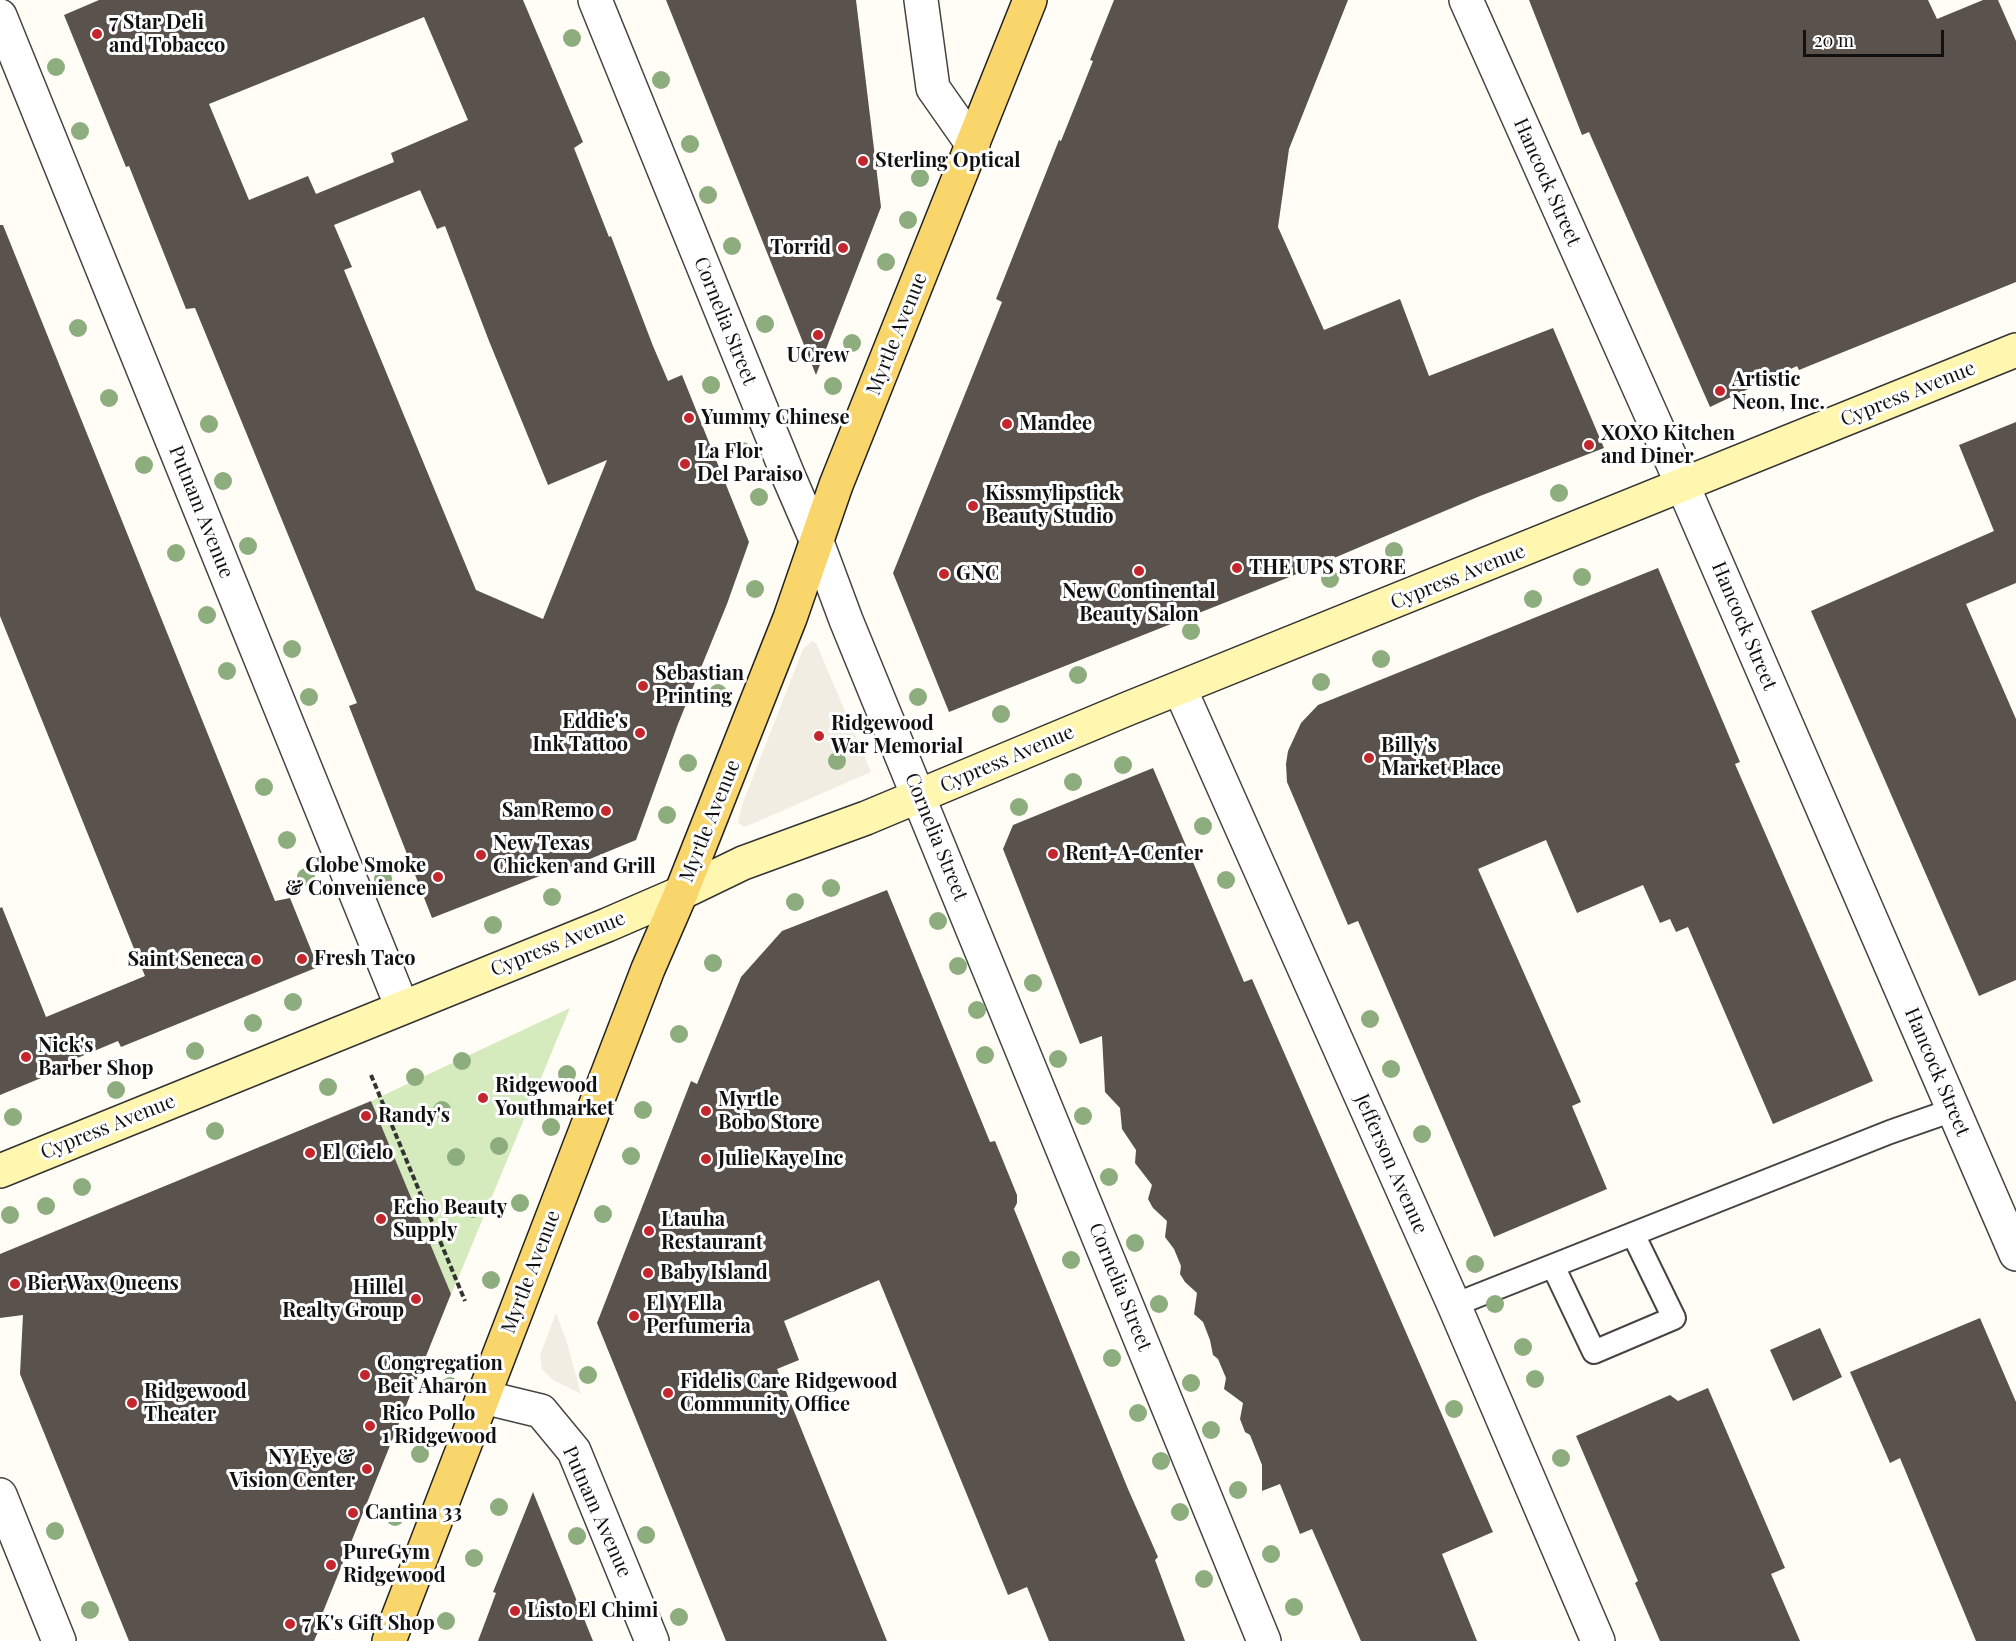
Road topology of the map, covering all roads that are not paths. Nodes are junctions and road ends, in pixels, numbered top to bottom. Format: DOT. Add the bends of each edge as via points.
graph roads {
  1 [pos="595,0"];
  2 [pos="921,0"];
  3 [pos="1030,0"];
  4 [pos="1466,0"];
  5 [pos="0,16"];
  6 [pos="973,145"];
  7 [pos="2016,350"];
  8 [pos="1683,486"];
  9 [pos="817,542"];
  10 [pos="1180,689"];
  11 [pos="919,796"];
  12 [pos="681,893"];
  13 [pos="402,1007"];
  14 [pos="1953,1110"];
  15 [pos="0,1171"];
  16 [pos="1633,1234"];
  17 [pos="2016,1254"];
  18 [pos="1553,1266"];
  19 [pos="1454,1305"];
  20 [pos="483,1397"];
  21 [pos="0,1496"];
  22 [pos="59,1641"];
  23 [pos="388,1641"];
  24 [pos="652,1641"];
  25 [pos="1264,1641"];
  26 [pos="1598,1641"];
  1 -- 9 [label="street, Cornelia Street"];
  2 -- 6 [label="street" via="933,88"];
  3 -- 6 [label="main road, Myrtle Avenue"];
  4 -- 8 [label="street, Hancock Street"];
  5 -- 13 [label="street, Putnam Avenue"];
  6 -- 9 [label="main road, Myrtle Avenue" via="836,485"];
  7 -- 8 [label="main road, Cypress Avenue"];
  8 -- 10 [label="main road, Cypress Avenue"];
  8 -- 14 [label="street, Hancock Street"];
  9 -- 11 [label="street, Cornelia Street"];
  9 -- 12 [label="main road, Myrtle Avenue"];
  10 -- 11 [label="main road, Cypress Avenue"];
  10 -- 19 [label="street, Jefferson Avenue"];
  11 -- 12 [label="main road, Cypress Avenue" via="742,863"];
  11 -- 25 [label="street, Cornelia Street"];
  12 -- 13 [label="main road, Cypress Avenue"];
  12 -- 20 [label="main road, Myrtle Avenue" via="643,980"];
  13 -- 15 [label="main road, Cypress Avenue"];
  14 -- 16 [label="lane"];
  14 -- 17 [label="street, Hancock Street"];
  16 -- 18 [label="lane"];
  16 -- 18 [label="lane" via="1674,1318 1594,1352"];
  18 -- 19 [label="lane"];
  19 -- 26 [label="street, Jefferson Avenue"];
  20 -- 23 [label="main road, Myrtle Avenue"];
  20 -- 24 [label="street, Putnam Avenue" via="541,1411 574,1451"];
  21 -- 22 [label="street"];
}
